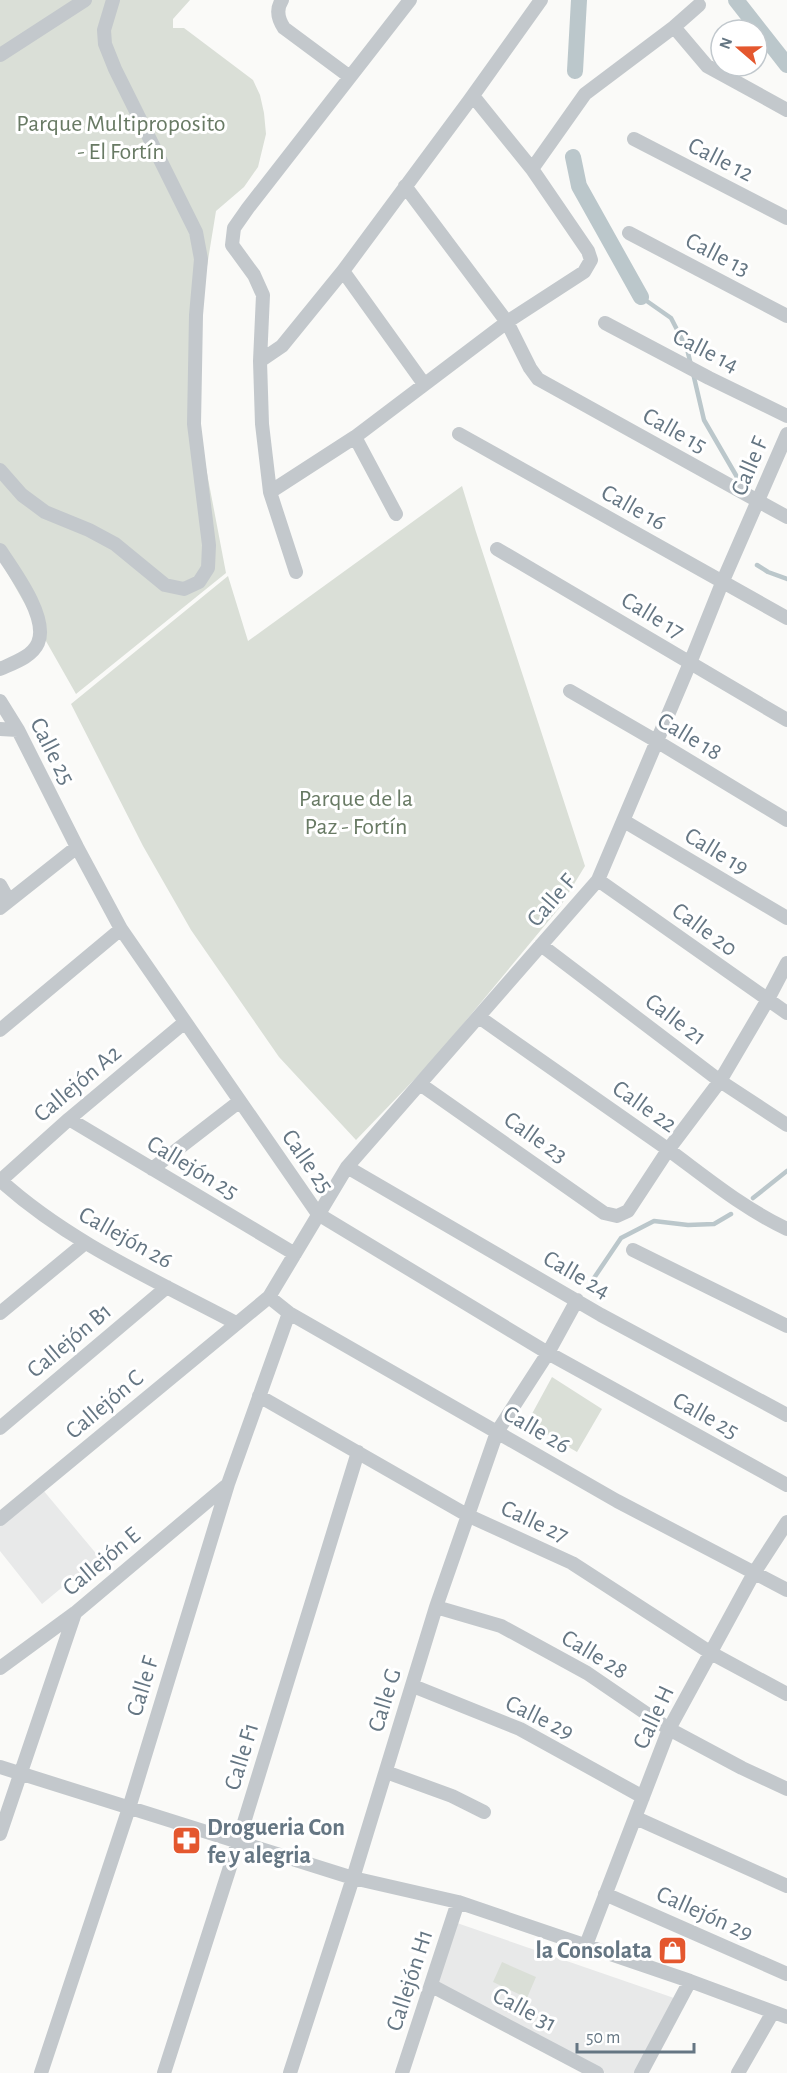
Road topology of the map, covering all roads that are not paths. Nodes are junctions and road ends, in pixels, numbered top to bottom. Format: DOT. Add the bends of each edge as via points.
graph roads {
  1 [pos="85,0"];
  2 [pos="113,0"];
  3 [pos="282,0"];
  4 [pos="410,0"];
  5 [pos="541,0"];
  6 [pos="699,6"];
  7 [pos="674,27"];
  8 [pos="0,55"];
  9 [pos="350,77"];
  10 [pos="473,96"];
  11 [pos="787,110"];
  12 [pos="634,139"];
  13 [pos="532,169"];
  14 [pos="405,186"];
  15 [pos="787,218"];
  16 [pos="629,233"];
  17 [pos="343,271"];
  18 [pos="787,316"];
  19 [pos="507,322"];
  20 [pos="605,323"];
  21 [pos="260,361"];
  22 [pos="424,384"];
  23 [pos="787,416"];
  24 [pos="459,434"];
  25 [pos="787,434"];
  26 [pos="355,437"];
  27 [pos="0,470"];
  28 [pos="270,492"];
  29 [pos="759,501"];
  30 [pos="396,514"];
  31 [pos="787,516"];
  32 [pos="497,549"];
  33 [pos="0,550"];
  34 [pos="296,572"];
  35 [pos="722,583"];
  36 [pos="787,618"];
  37 [pos="690,663"];
  38 [pos="0,669"];
  39 [pos="570,692"];
  40 [pos="0,701"];
  41 [pos="787,720"];
  42 [pos="0,729"];
  43 [pos="18,730"];
  44 [pos="658,742"];
  45 [pos="787,820"];
  46 [pos="624,821"];
  47 [pos="76,847"];
  48 [pos="598,880"];
  49 [pos="0,885"];
  50 [pos="4,904"];
  51 [pos="787,918"];
  52 [pos="121,929"];
  53 [pos="541,945"];
  54 [pos="787,963"];
  55 [pos="767,1001"];
  56 [pos="787,1013"];
  57 [pos="478,1017"];
  58 [pos="186,1022"];
  59 [pos="0,1030"];
  60 [pos="720,1081"];
  61 [pos="420,1084"];
  62 [pos="240,1101"];
  63 [pos="69,1119"];
  64 [pos="787,1125"];
  65 [pos="668,1150"];
  66 [pos="347,1167"];
  67 [pos="152,1169"];
  68 [pos="0,1181"];
  69 [pos="318,1214"];
  70 [pos="787,1229"];
  71 [pos="85,1243"];
  72 [pos="633,1250"];
  73 [pos="295,1254"];
  74 [pos="167,1287"];
  75 [pos="269,1297"];
  76 [pos="577,1300"];
  77 [pos="0,1313"];
  78 [pos="289,1313"];
  79 [pos="236,1323"];
  80 [pos="787,1326"];
  81 [pos="548,1353"];
  82 [pos="259,1396"];
  83 [pos="787,1416"];
  84 [pos="0,1428"];
  85 [pos="497,1432"];
  86 [pos="358,1452"];
  87 [pos="228,1484"];
  88 [pos="787,1485"];
  89 [pos="467,1515"];
  90 [pos="0,1519"];
  91 [pos="787,1522"];
  92 [pos="754,1573"];
  93 [pos="787,1590"];
  94 [pos="436,1607"];
  95 [pos="75,1613"];
  96 [pos="711,1653"];
  97 [pos="0,1668"];
  98 [pos="412,1686"];
  99 [pos="787,1694"];
  100 [pos="669,1729"];
  101 [pos="0,1767"];
  102 [pos="386,1772"];
  103 [pos="20,1774"];
  104 [pos="787,1789"];
  105 [pos="643,1797"];
  106 [pos="129,1808"];
  107 [pos="484,1812"];
  108 [pos="636,1818"];
  109 [pos="0,1834"];
  110 [pos="238,1842"];
  111 [pos="353,1878"];
  112 [pos="787,1886"];
  113 [pos="605,1894"];
  114 [pos="458,1902"];
  115 [pos="586,1944"];
  116 [pos="787,1974"];
  117 [pos="690,1981"];
  118 [pos="432,1986"];
  119 [pos="773,2012"];
  120 [pos="787,2017"];
  121 [pos="41,2073"];
  122 [pos="164,2073"];
  123 [pos="290,2073"];
  124 [pos="402,2073"];
  125 [pos="597,2073"];
  126 [pos="641,2073"];
  127 [pos="738,2073"];
  1 -- 8 [label="street"];
  2 -- 27 [label="street" via="104,30 105,44 196,232 201,259 194,424 209,545 208,568 199,582 184,589 165,585 115,544 45,512 22,495"];
  3 -- 9 [label="street" via="278,9 284,28"];
  4 -- 9 [label="street"];
  5 -- 10 [label="street"];
  6 -- 7 [label="street"];
  7 -- 11 [label="street" via="707,66"];
  7 -- 13 [label="street" via="585,94"];
  9 -- 21 [label="street" via="234,228 232,245 263,295"];
  10 -- 13 [label="street"];
  10 -- 14 [label="street"];
  12 -- 15 [label="street, Calle 12"];
  13 -- 19 [label="street" via="591,260 584,272"];
  14 -- 17 [label="street"];
  14 -- 19 [label="street"];
  16 -- 18 [label="street, Calle 13"];
  17 -- 21 [label="street" via="282,346"];
  17 -- 22 [label="street"];
  19 -- 22 [label="street"];
  19 -- 29 [label="street, Calle 15" via="530,368 542,382"];
  20 -- 23 [label="street, Calle 14"];
  21 -- 28 [label="street"];
  22 -- 26 [label="street"];
  24 -- 35 [label="street, Calle 16"];
  25 -- 29 [label="street, Calle F"];
  26 -- 28 [label="street"];
  26 -- 30 [label="street"];
  28 -- 34 [label="street"];
  29 -- 31 [label="street, Calle 15"];
  29 -- 35 [label="street, Calle F"];
  32 -- 37 [label="street, Calle 17"];
  33 -- 38 [label="street" via="26,591 41,627 38,644 24,658"];
  35 -- 36 [label="street, Calle 16"];
  35 -- 37 [label="street, Calle F"];
  37 -- 41 [label="street, Calle 17"];
  37 -- 44 [label="street, Calle F"];
  39 -- 44 [label="street, Calle 18"];
  40 -- 43 [label="street, Calle 25"];
  42 -- 43 [label="street"];
  43 -- 47 [label="street, Calle 25"];
  44 -- 45 [label="street, Calle 18"];
  44 -- 46 [label="street, Calle F"];
  46 -- 48 [label="street, Calle F"];
  46 -- 51 [label="street, Calle 19"];
  47 -- 50 [label="street"];
  47 -- 52 [label="street, Calle 25"];
  48 -- 53 [label="street, Calle F"];
  48 -- 55 [label="street, Calle 20"];
  49 -- 50 [label="street"];
  52 -- 58 [label="street, Calle 25"];
  52 -- 59 [label="street"];
  53 -- 57 [label="street, Calle F"];
  53 -- 60 [label="street, Calle 21"];
  54 -- 55 [label="street"];
  55 -- 56 [label="street, Calle 20"];
  55 -- 60 [label="street"];
  57 -- 61 [label="street, Calle F"];
  57 -- 65 [label="street, Calle 22"];
  58 -- 62 [label="street, Calle 25"];
  58 -- 63 [label="street, Callejón A2"];
  60 -- 64 [label="street, Calle 21"];
  60 -- 65 [label="street"];
  61 -- 65 [label="street, Calle 23" via="604,1213 617,1216 628,1211"];
  61 -- 66 [label="street, Calle F"];
  62 -- 67 [label="street"];
  62 -- 69 [label="street, Calle 25"];
  63 -- 67 [label="street, Callejón 25"];
  63 -- 68 [label="street, Callejón A2"];
  65 -- 70 [label="street, Calle 22" via="757,1215"];
  66 -- 69 [label="street, Calle F"];
  66 -- 76 [label="street, Calle 24"];
  67 -- 73 [label="street, Callejón 25"];
  68 -- 71 [label="street, Callejón 26" via="28,1206"];
  69 -- 73 [label="street, Calle F"];
  69 -- 81 [label="street, Calle 25"];
  71 -- 74 [label="street, Callejón 26"];
  71 -- 77 [label="street"];
  72 -- 80 [label="street"];
  73 -- 75 [label="street, Calle F"];
  74 -- 79 [label="street, Callejón 26"];
  74 -- 84 [label="street, Callejón B1"];
  75 -- 78 [label="street, Calle 26"];
  75 -- 79 [label="street, Calle F"];
  76 -- 81 [label="street, Calle G"];
  76 -- 83 [label="street, Calle 24"];
  78 -- 82 [label="street, Calle F"];
  78 -- 85 [label="street, Calle 26"];
  79 -- 90 [label="street, Callejón C"];
  81 -- 85 [label="street, Calle G"];
  81 -- 88 [label="street, Calle 25"];
  82 -- 86 [label="street, Calle 27"];
  82 -- 87 [label="street, Calle F"];
  85 -- 89 [label="street, Calle G"];
  85 -- 92 [label="street, Calle 26"];
  86 -- 89 [label="street, Calle 27"];
  86 -- 110 [label="street, Calle F1"];
  87 -- 95 [label="street, Callejón E"];
  87 -- 106 [label="street, Calle F"];
  89 -- 94 [label="street, Calle G"];
  89 -- 96 [label="street, Calle 27" via="572,1563"];
  91 -- 92 [label="street, Calle H"];
  92 -- 93 [label="street, Calle 26"];
  92 -- 96 [label="street, Calle H"];
  94 -- 98 [label="street, Calle G"];
  94 -- 100 [label="street, Calle 28" via="501,1626 587,1673"];
  95 -- 97 [label="street, Callejón E"];
  95 -- 103 [label="street"];
  96 -- 99 [label="street, Calle 27"];
  96 -- 100 [label="street, Calle H"];
  98 -- 102 [label="street, Calle G"];
  98 -- 105 [label="street, Calle 29" via="520,1729"];
  100 -- 104 [label="street, Calle 28"];
  100 -- 105 [label="street, Calle H"];
  101 -- 103 [label="street"];
  102 -- 107 [label="street"];
  102 -- 111 [label="street, Calle G"];
  103 -- 106 [label="street"];
  103 -- 109 [label="street"];
  105 -- 108 [label="street, Calle H"];
  106 -- 110 [label="street"];
  106 -- 121 [label="street, Calle F"];
  108 -- 112 [label="street"];
  108 -- 113 [label="street, Calle H"];
  110 -- 111 [label="street"];
  110 -- 122 [label="street, Calle F1"];
  111 -- 114 [label="street"];
  111 -- 123 [label="street, Calle G"];
  113 -- 115 [label="street, Calle H"];
  113 -- 116 [label="street, Callejón 29"];
  114 -- 115 [label="street"];
  114 -- 118 [label="street, Callejón H1"];
  115 -- 117 [label="street"];
  117 -- 119 [label="street"];
  117 -- 126 [label="street"];
  118 -- 124 [label="street, Callejón H1"];
  118 -- 125 [label="street, Calle 31"];
  119 -- 120 [label="street"];
  119 -- 127 [label="street"];
}
